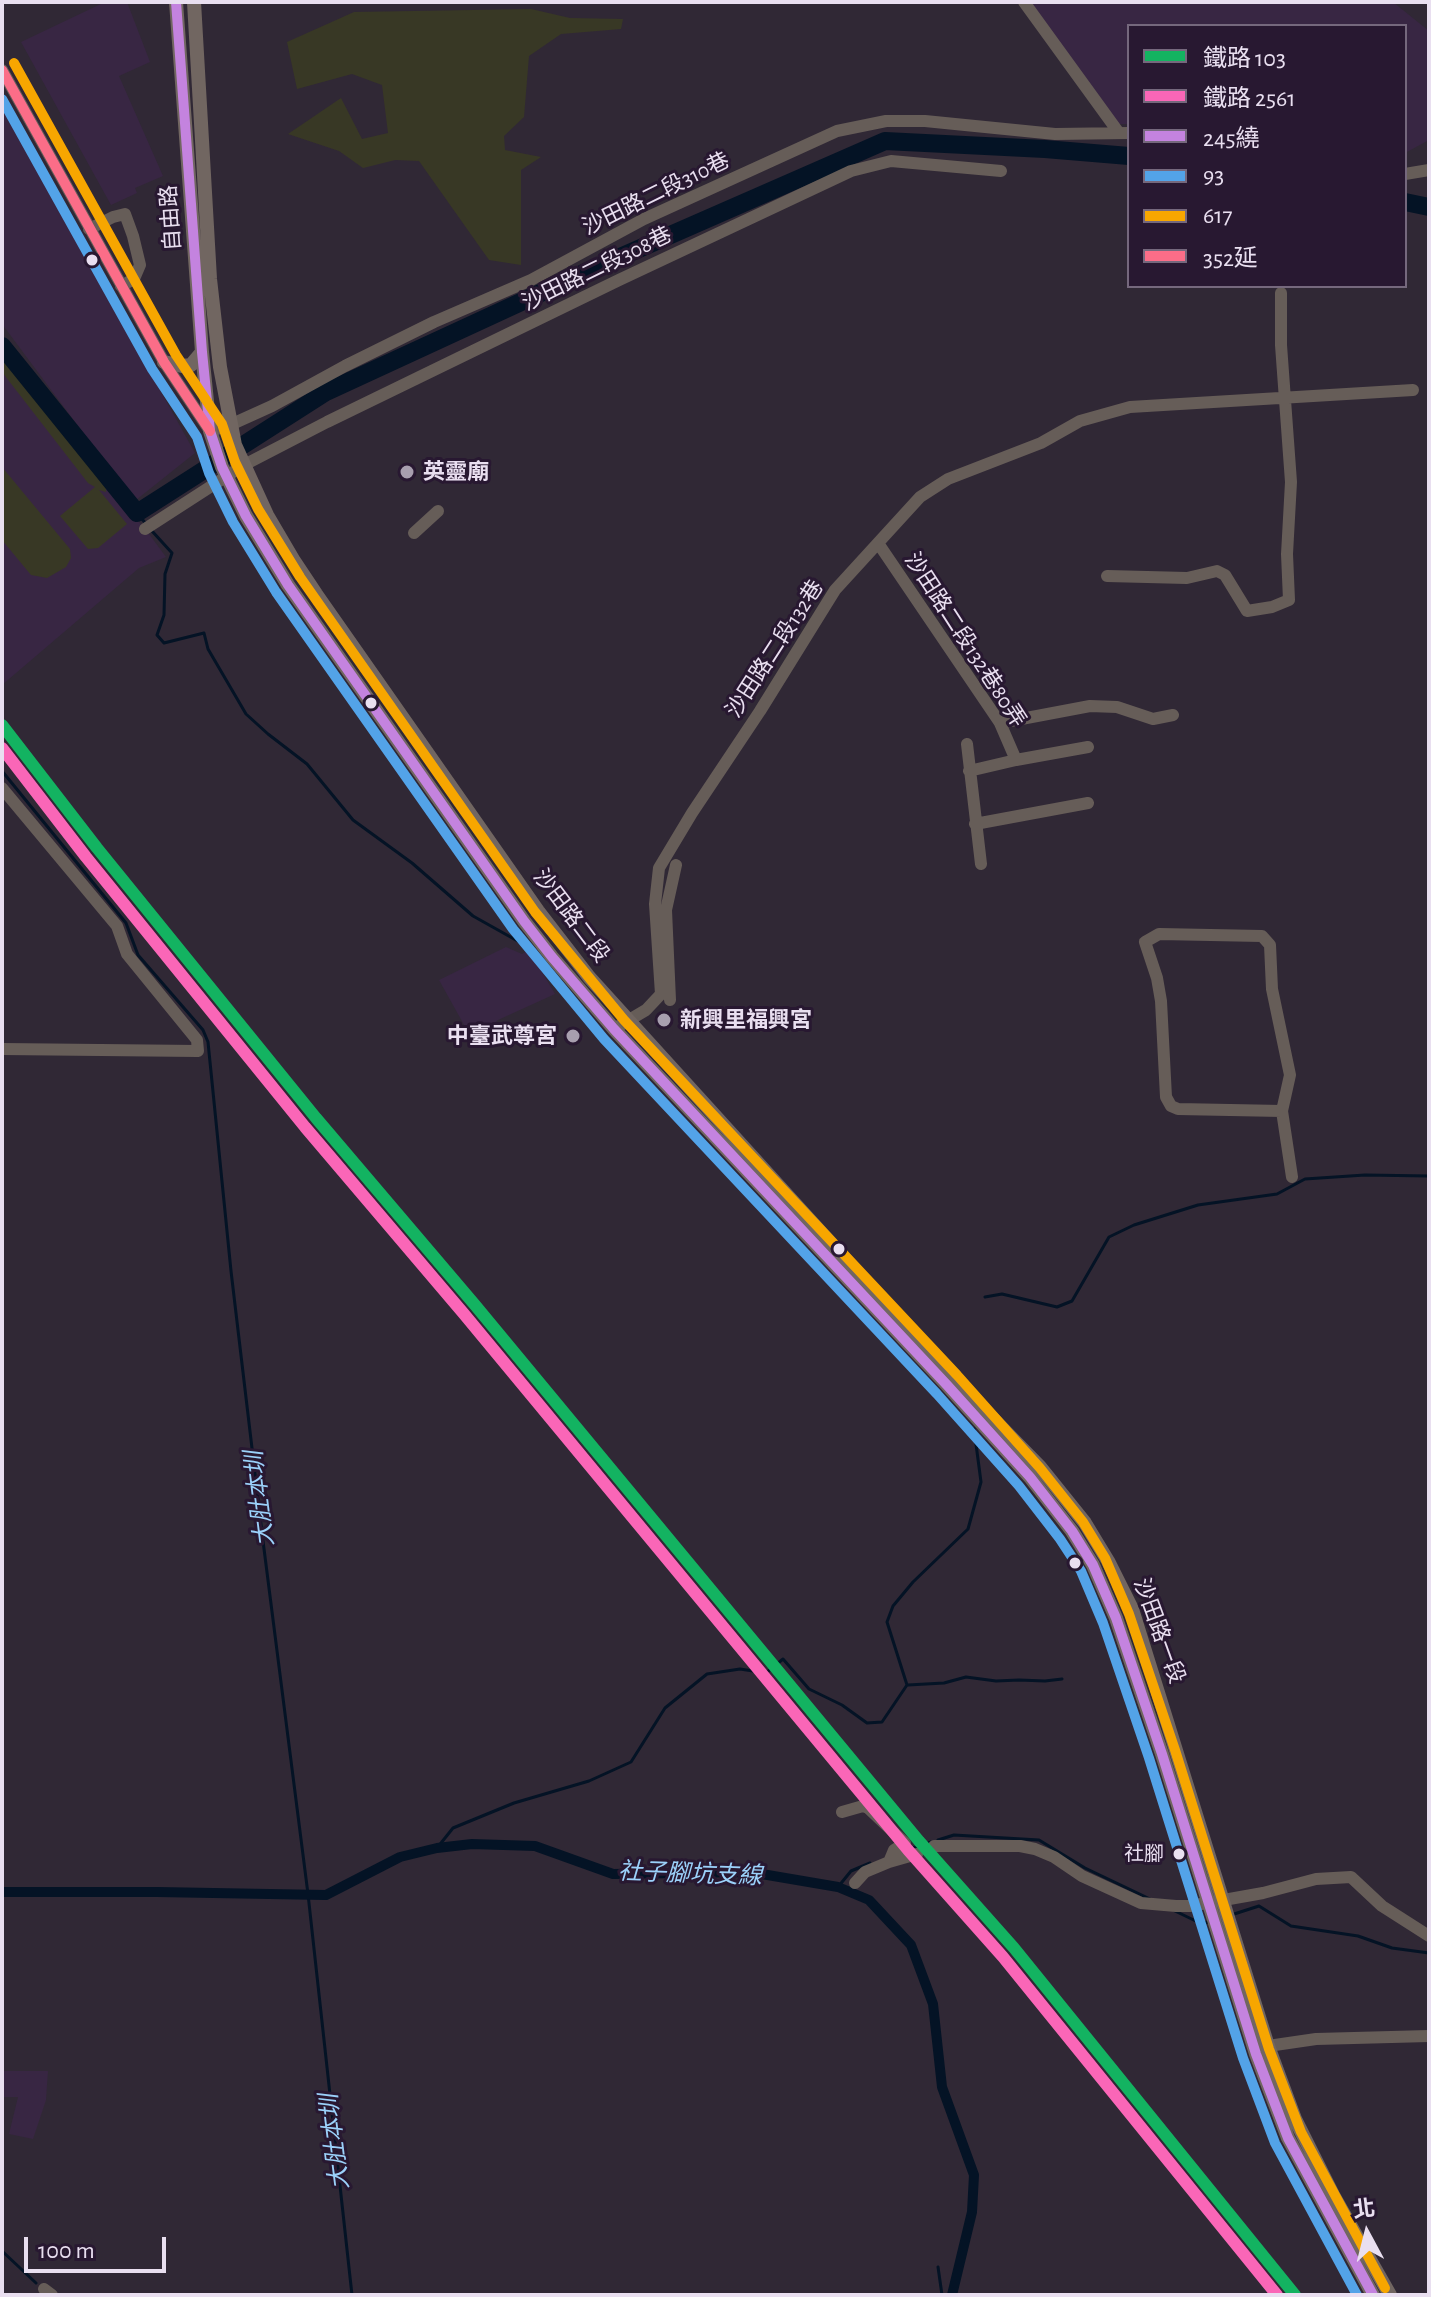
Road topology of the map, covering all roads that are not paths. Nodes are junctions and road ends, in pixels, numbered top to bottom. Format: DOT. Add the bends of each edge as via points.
graph roads {
  1 [pos="176,2"];
  2 [pos="194,2"];
  3 [pos="1024,2"];
  4 [pos="2,70"];
  5 [pos="1124,133"];
  6 [pos="1429,170"];
  7 [pos="1001,171"];
  8 [pos="1407,174"];
  9 [pos="89,229"];
  10 [pos="121,286"];
  11 [pos="1281,293"];
  12 [pos="202,352"];
  13 [pos="164,362"];
  14 [pos="1413,390"];
  15 [pos="1285,398"];
  16 [pos="230,425"];
  17 [pos="210,431"];
  18 [pos="240,455"];
  19 [pos="224,471"];
  20 [pos="438,511"];
  21 [pos="145,529"];
  22 [pos="414,533"];
  23 [pos="878,543"];
  24 [pos="1107,576"];
  25 [pos="1173,715"];
  26 [pos="1000,723"];
  27 [pos="967,744"];
  28 [pos="1088,747"];
  29 [pos="1016,760"];
  30 [pos="969,771"];
  31 [pos="2,788"];
  32 [pos="1088,803"];
  33 [pos="975,824"];
  34 [pos="981,864"];
  35 [pos="676,865"];
  36 [pos="670,1000"];
  37 [pos="628,1022"];
  38 [pos="614,1029"];
  39 [pos="2,1049"];
  40 [pos="1282,1111"];
  41 [pos="1292,1177"];
  42 [pos="950,1382"];
  43 [pos="842,1812"];
  44 [pos="934,1846"];
  45 [pos="917,1854"];
  46 [pos="889,1862"];
  47 [pos="855,1883"];
  48 [pos="1216,1901"];
  49 [pos="1224,1928"];
  50 [pos="1429,1936"];
  51 [pos="1429,2036"];
  52 [pos="1268,2046"];
  53 [pos="1373,2295"];
  54 [pos="1390,2295"];
  1 -- 12 [label="main road, 自由路"];
  2 -- 16 [label="main road, 自由路" via="210,279"];
  3 -- 5 [label="street"];
  4 -- 9 [label="street, 沙田路二段"];
  5 -- 16 [label="street, 沙田路二段310巷" via="1055,134 925,121 886,121 837,131 644,219 531,280 434,322"];
  6 -- 8 [label="street"];
  7 -- 18 [label="street, 沙田路二段308巷" via="891,161 851,171 327,422"];
  9 -- 10 [label="street, 沙田路二段"];
  9 -- 10 [label="street" via="125,214 140,265 134,279"];
  10 -- 13 [label="street, 沙田路二段"];
  11 -- 15 [label="street"];
  12 -- 13 [label="main road" via="191,365"];
  12 -- 17 [label="main road, 自由路"];
  13 -- 17 [label="street, 沙田路二段"];
  14 -- 15 [label="street, 沙田路二段132巷"];
  15 -- 23 [label="street, 沙田路二段132巷" via="1130,407 1080,421 1041,443 948,479 920,497"];
  15 -- 24 [label="street" via="1291,482 1289,600 1247,611 1217,571 1187,578"];
  16 -- 17 [label="street, 沙田路二段310巷"];
  16 -- 18 [label="main road, 沙田路二段"];
  17 -- 19 [label="main road, 沙田路二段"];
  18 -- 19 [label="street, 沙田路二段308巷"];
  18 -- 37 [label="main road, 沙田路二段" via="267,515 316,594 538,911"];
  19 -- 21 [label="street, 沙田路二段308巷"];
  19 -- 38 [label="main road, 沙田路二段" via="306,611 524,921"];
  20 -- 22 [label="street"];
  23 -- 26 [label="street, 沙田路二段132巷80弄"];
  23 -- 37 [label="street, 沙田路二段132巷" via="835,590 659,868 655,904 661,994"];
  25 -- 26 [label="street" via="1153,719 1117,707 1090,706"];
  26 -- 29 [label="street, 沙田路二段132巷80弄"];
  27 -- 30 [label="street"];
  28 -- 29 [label="street, 沙田路二段132巷80弄"];
  29 -- 30 [label="street, 沙田路二段132巷80弄"];
  30 -- 33 [label="street"];
  31 -- 39 [label="street" via="117,926 127,954 197,1040 198,1051"];
  32 -- 33 [label="street"];
  33 -- 34 [label="street"];
  35 -- 36 [label="street" via="666,910"];
  37 -- 38 [label="street, 沙田路二段132巷"];
  37 -- 42 [label="main road, 沙田路二段"];
  38 -- 42 [label="main road, 沙田路二段"];
  40 -- 40 [label="street" via="1290,1075 1272,989 1270,945 1262,936 1159,934 1145,942 1161,1001 1166,1097 1171,1106"];
  40 -- 41 [label="street"];
  42 -- 48 [label="main road, 沙田路一段" via="1030,1477 1093,1565"];
  43 -- 46 [label="street" via="868,1808 905,1843"];
  44 -- 48 [label="street" via="1020,1846 1054,1857 1141,1903 1190,1906"];
  45 -- 46 [label="street"];
  46 -- 47 [label="street" via="865,1872"];
  48 -- 49 [label="main road, 沙田路一段"];
  48 -- 50 [label="street" via="1316,1879 1351,1877 1382,1906"];
  49 -- 52 [label="main road"];
  49 -- 53 [label="main road" via="1256,2054 1288,2138"];
  51 -- 52 [label="street" via="1316,2039"];
  52 -- 54 [label="main road" via="1295,2119"];
}
